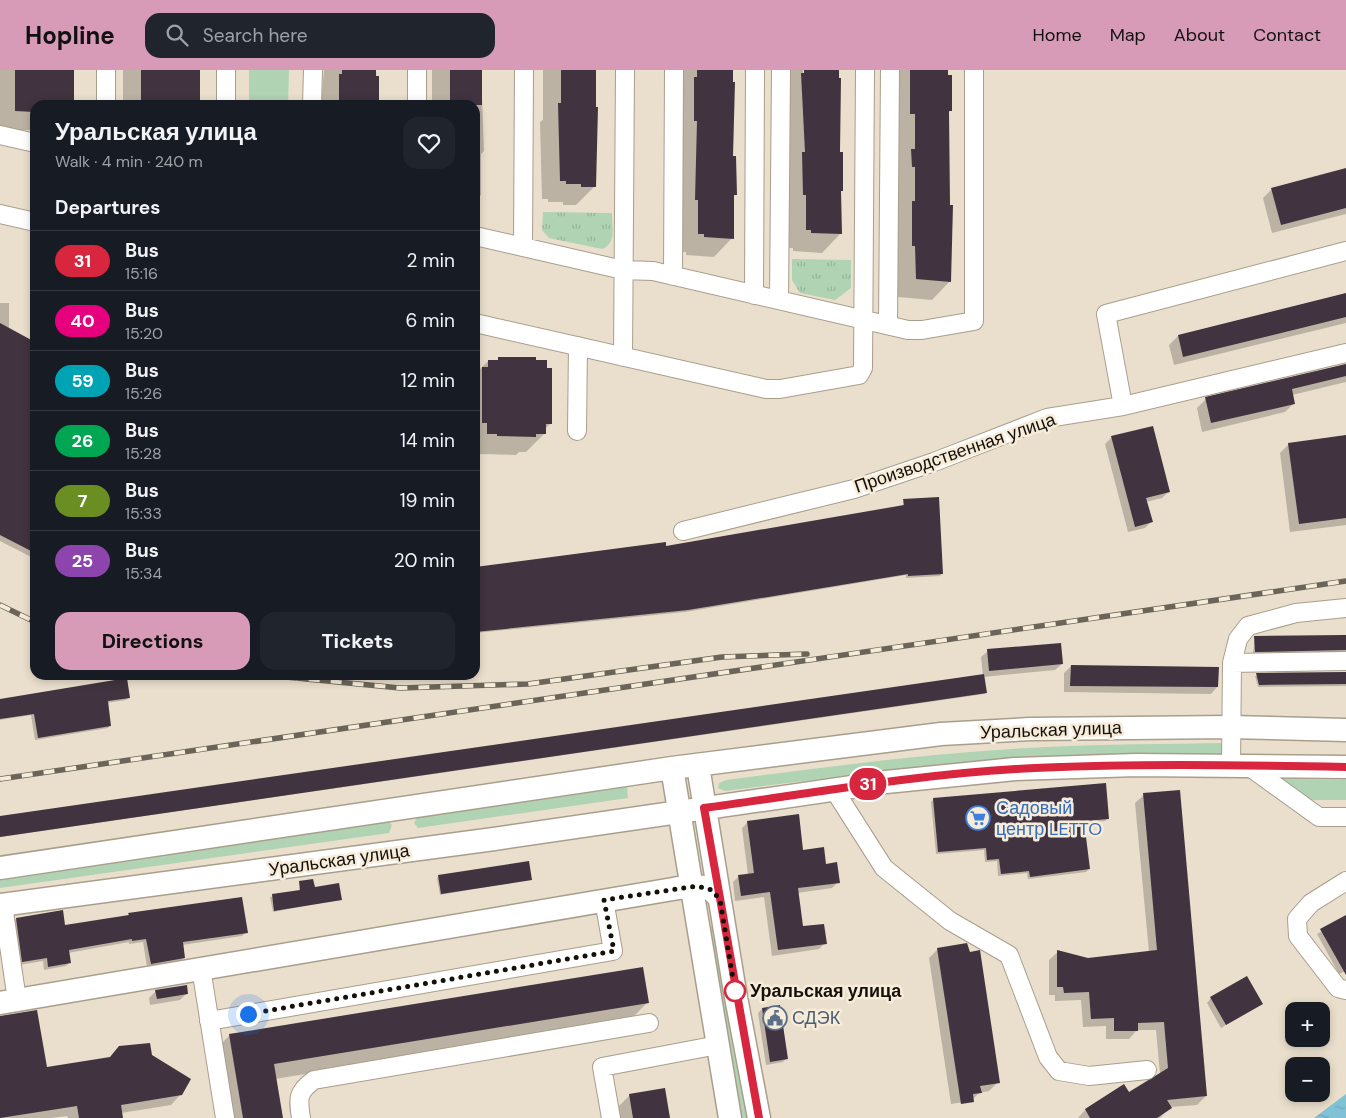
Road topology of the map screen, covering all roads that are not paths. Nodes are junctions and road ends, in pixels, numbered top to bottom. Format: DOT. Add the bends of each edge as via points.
graph roads {
  1 [pos="106,70"];
  2 [pos="226,70"];
  3 [pos="313,70"];
  4 [pos="417,70"];
  5 [pos="524,70"];
  6 [pos="625,70"];
  7 [pos="674,70"];
  8 [pos="756,70"];
  9 [pos="781,70"];
  10 [pos="865,70"];
  11 [pos="890,70"];
  12 [pos="974,70"];
  13 [pos="106,100"];
  14 [pos="226,100"];
  15 [pos="312,100"];
  16 [pos="417,100"];
  17 [pos="0,134"];
  18 [pos="30,141"];
  19 [pos="0,214"];
  20 [pos="30,221"];
  21 [pos="480,237"];
  22 [pos="523,247"];
  23 [pos="1346,251"];
  24 [pos="623,270"];
  25 [pos="673,276"];
  26 [pos="754,294"];
  27 [pos="779,300"];
  28 [pos="863,320"];
  29 [pos="480,324"];
  30 [pos="888,325"];
  31 [pos="578,346"];
  32 [pos="1346,354"];
  33 [pos="623,357"];
  34 [pos="1123,406"];
  35 [pos="577,431"];
  36 [pos="683,531"];
  37 [pos="1346,608"];
  38 [pos="1346,660"];
  39 [pos="1232,663"];
  40 [pos="1230,727"];
  41 [pos="1346,730"];
  42 [pos="1239,765"];
  43 [pos="698,766"];
  44 [pos="1346,767"];
  45 [pos="672,768"];
  46 [pos="833,788"];
  47 [pos="704,808"];
  48 [pos="678,812"];
  49 [pos="1346,817"];
  50 [pos="0,868"];
  51 [pos="1346,882"];
  52 [pos="686,893"];
  53 [pos="604,900"];
  54 [pos="720,900"];
  55 [pos="1,905"];
  56 [pos="201,968"];
  57 [pos="1346,990"];
  58 [pos="8,1002"];
  59 [pos="209,1021"];
  60 [pos="649,1023"];
  61 [pos="718,1045"];
  62 [pos="1148,1070"];
  63 [pos="225,1118"];
  64 [pos="301,1118"];
  65 [pos="611,1118"];
  66 [pos="730,1118"];
  67 [pos="759,1118"];
  1 -- 13 [label="street"];
  2 -- 14 [label="street"];
  3 -- 15 [label="street"];
  4 -- 16 [label="street"];
  5 -- 22 [label="street"];
  6 -- 24 [label="street"];
  7 -- 25 [label="street"];
  8 -- 26 [label="street"];
  9 -- 27 [label="street"];
  10 -- 28 [label="street"];
  11 -- 30 [label="street"];
  12 -- 30 [label="street" via="974,321 915,331"];
  17 -- 18 [label="street"];
  19 -- 20 [label="street"];
  21 -- 22 [label="street"];
  22 -- 24 [label="street"];
  23 -- 34 [label="street" via="1106,314"];
  24 -- 25 [label="street" via="653,271"];
  24 -- 33 [label="street"];
  25 -- 26 [label="street"];
  26 -- 27 [label="street"];
  27 -- 28 [label="street"];
  28 -- 30 [label="street"];
  28 -- 33 [label="street" via="863,368 859,375 780,390"];
  29 -- 31 [label="street"];
  31 -- 33 [label="street"];
  31 -- 35 [label="street"];
  32 -- 34 [label="street, Производственная улица"];
  34 -- 36 [label="street, Производственная улица" via="1046,418 854,489"];
  37 -- 39 [label="street" via="1296,613 1248,626 1238,639"];
  38 -- 39 [label="street"];
  39 -- 40 [label="street"];
  40 -- 41 [label="main road, Уральская улица"];
  40 -- 42 [label="street"];
  40 -- 43 [label="main road, Уральская улица" via="1030,729 941,734"];
  42 -- 44 [label="main road, Уральская улица"];
  42 -- 46 [label="main road, Уральская улица" via="1015,770"];
  42 -- 49 [label="street" via="1319,817"];
  43 -- 45 [label="main road, Уральская улица"];
  43 -- 47 [label="main road"];
  45 -- 48 [label="main road"];
  45 -- 50 [label="main road, Уральская улица"];
  46 -- 47 [label="main road, Уральская улица"];
  46 -- 62 [label="street" via="884,868 950,921 1009,955 1048,1058 1059,1071 1089,1076"];
  47 -- 48 [label="main road, Уральская улица"];
  47 -- 54 [label="main road"];
  48 -- 52 [label="main road" via="687,864 682,880"];
  48 -- 55 [label="main road, Уральская улица"];
  51 -- 57 [label="street" via="1311,903 1297,920 1298,936 1338,988"];
  52 -- 53 [label="main road"];
  52 -- 54 [label="main road" via="709,888"];
  52 -- 61 [label="main road"];
  53 -- 56 [label="main road"];
  53 -- 59 [label="street" via="614,951"];
  54 -- 67 [label="main road"];
  55 -- 58 [label="street"];
  56 -- 58 [label="main road"];
  56 -- 59 [label="street"];
  59 -- 63 [label="street"];
  60 -- 64 [label="street" via="314,1080 303,1088 298,1101"];
  61 -- 65 [label="street" via="602,1066"];
  61 -- 66 [label="main road"];
}
